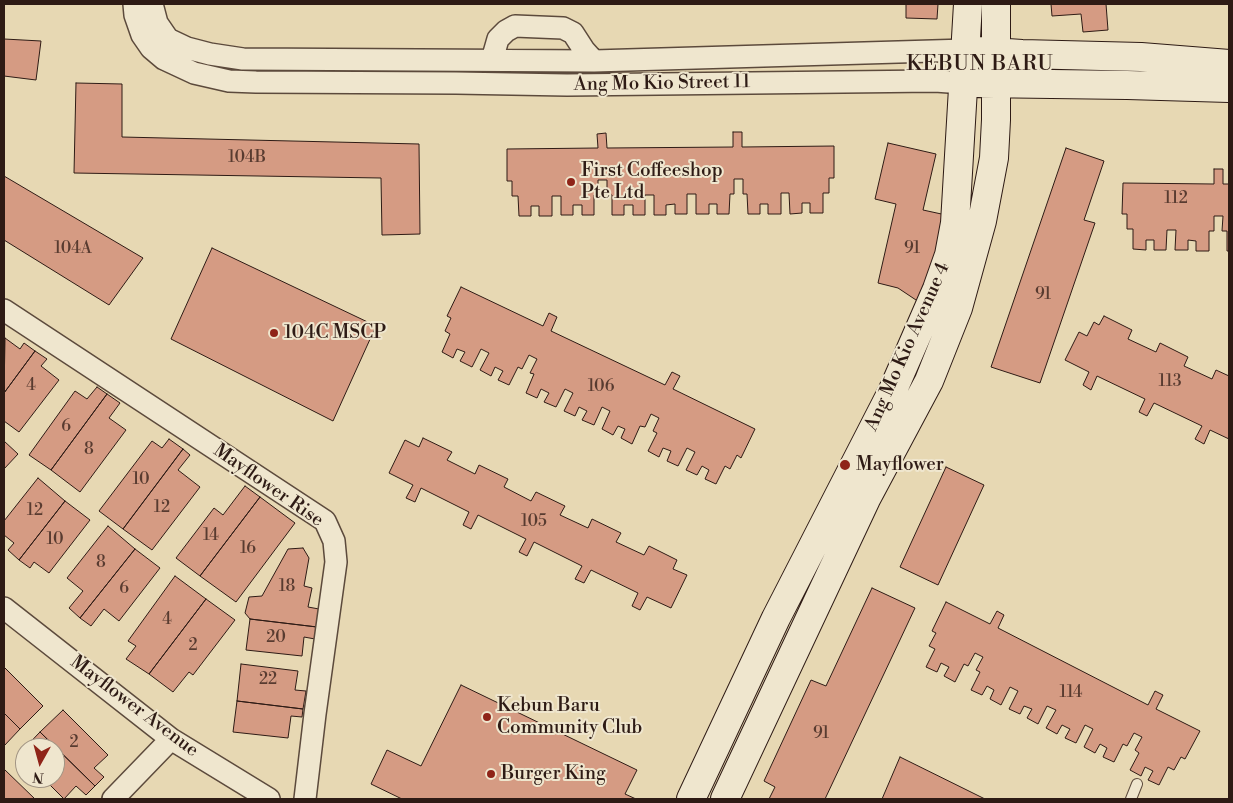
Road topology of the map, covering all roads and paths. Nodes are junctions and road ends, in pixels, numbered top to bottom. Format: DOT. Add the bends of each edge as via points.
graph roads {
  1 [pos="134,4"];
  2 [pos="152,4"];
  3 [pos="968,4"];
  4 [pos="996,4"];
  5 [pos="966,50"];
  6 [pos="996,51"];
  7 [pos="492,60"];
  8 [pos="594,61"];
  9 [pos="1229,64"];
  10 [pos="963,83"];
  11 [pos="996,84"];
  12 [pos="1229,88"];
  13 [pos="4,310"];
  14 [pos="4,608"];
  15 [pos="172,739"];
  16 [pos="1137,784"];
  17 [pos="114,799"];
  18 [pos="269,799"];
  19 [pos="306,799"];
  20 [pos="691,799"];
  21 [pos="724,799"];
  22 [pos="1131,799"];
  1 -- 10 [label="street, Ang Mo Kio Street 11" via="142,35 164,59 194,73 229,81 567,85"];
  2 -- 7 [label="street, Ang Mo Kio Street 11" via="157,23 168,39 210,54 242,59"];
  3 -- 5 [label="main road, Ang Mo Kio Avenue 4"];
  4 -- 6 [label="main road, Ang Mo Kio Avenue 4"];
  5 -- 6 [label="main road, Ang Mo Kio Street 11"];
  5 -- 8 [label="street, Ang Mo Kio Street 11"];
  5 -- 10 [label="main road, Ang Mo Kio Avenue 4"];
  6 -- 9 [label="main road, Ang Mo Kio Street 11"];
  6 -- 11 [label="main road, Ang Mo Kio Avenue 4"];
  7 -- 8 [label="street, Ang Mo Kio Street 11"];
  7 -- 8 [label="street" via="498,40 515,26 563,28 573,33"];
  10 -- 11 [label="main road, Ang Mo Kio Street 11"];
  10 -- 20 [label="main road, Ang Mo Kio Avenue 4" via="955,223 949,255 937,289 893,390 776,618"];
  11 -- 12 [label="main road, Ang Mo Kio Street 11"];
  11 -- 21 [label="main road, Ang Mo Kio Avenue 4" via="994,158 982,221 958,308 929,381 866,499"];
  13 -- 19 [label="street, Mayflower Rise" via="325,521 334,541 336,562"];
  14 -- 15 [label="street, Mayflower Avenue"];
  15 -- 17 [label="street"];
  15 -- 18 [label="street, Mayflower Avenue"];
  16 -- 22 [label="lane"];
}
